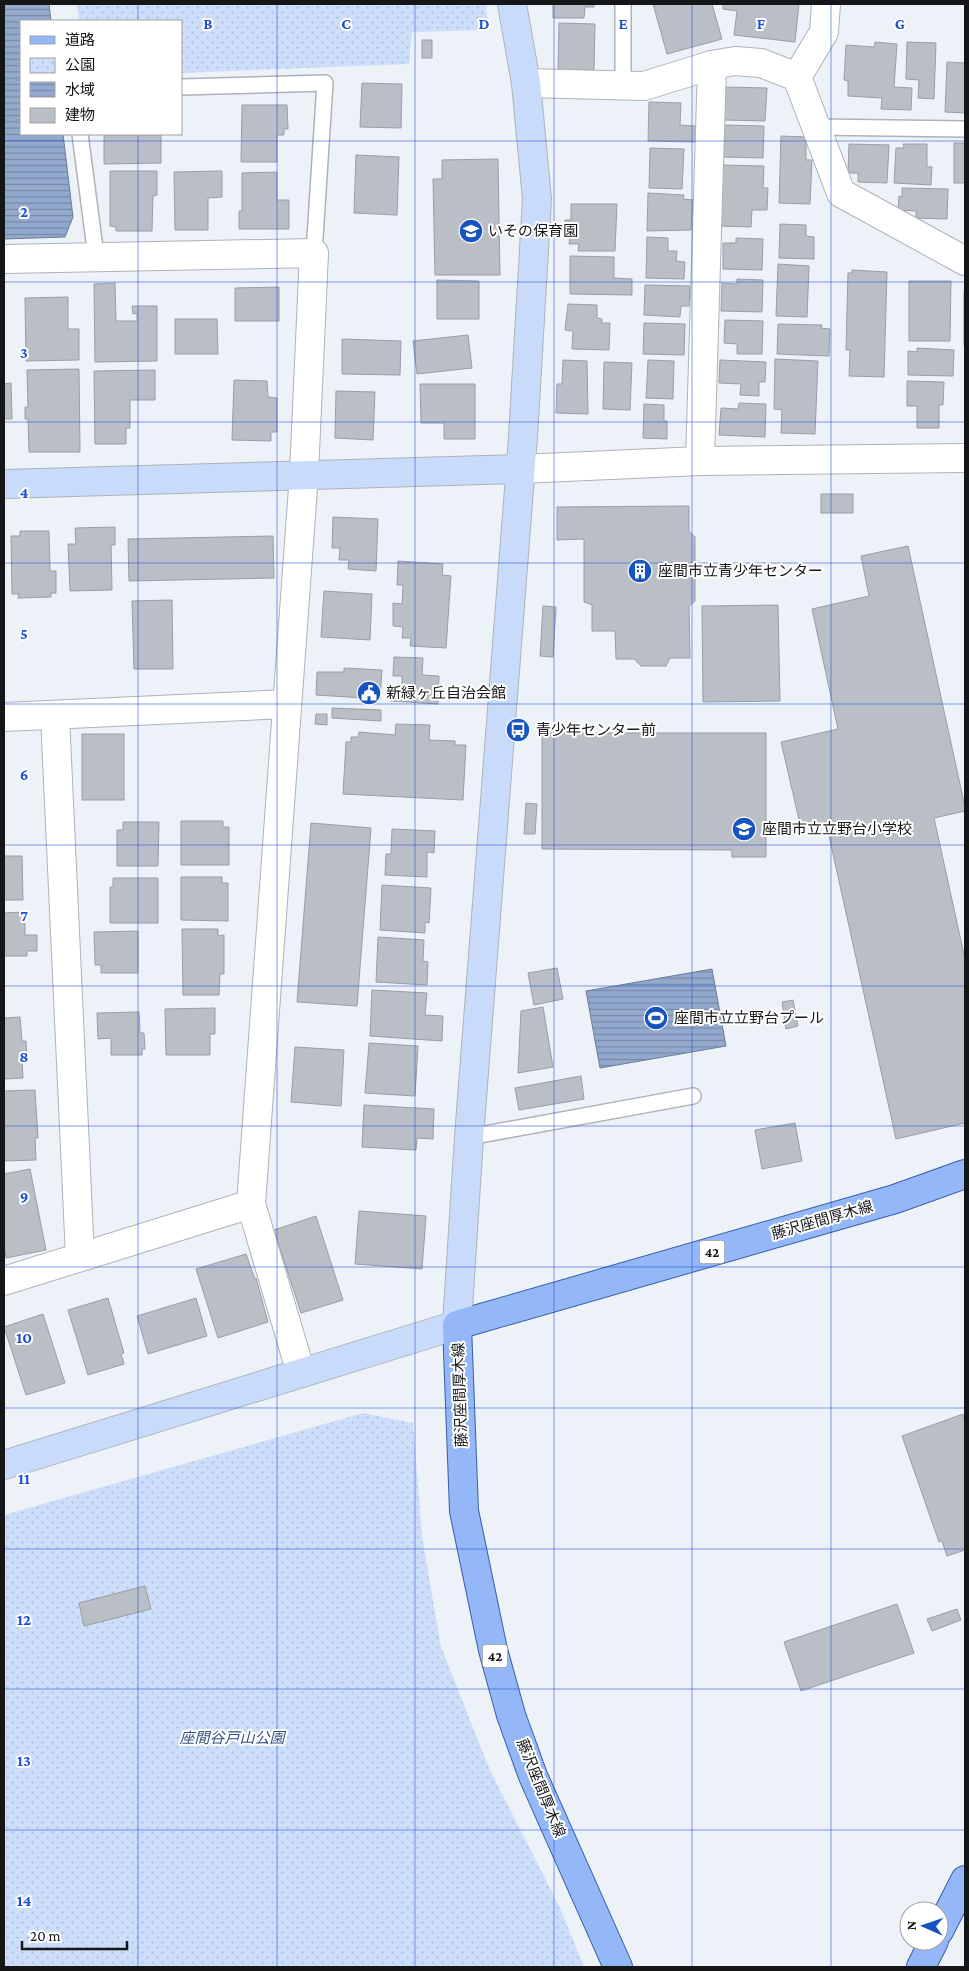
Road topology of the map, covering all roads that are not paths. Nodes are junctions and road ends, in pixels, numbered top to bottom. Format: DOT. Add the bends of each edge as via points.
graph roads {
  1 [pos="512,4"];
  2 [pos="623,4"];
  3 [pos="826,4"];
  4 [pos="712,65"];
  5 [pos="798,77"];
  6 [pos="526,83"];
  7 [pos="623,86"];
  8 [pos="182,87"];
  9 [pos="816,127"];
  10 [pos="965,129"];
  11 [pos="80,135"];
  12 [pos="314,253"];
  13 [pos="96,256"];
  14 [pos="4,259"];
  15 [pos="965,261"];
  16 [pos="965,458"];
  17 [pos="700,461"];
  18 [pos="520,469"];
  19 [pos="304,474"];
  20 [pos="4,484"];
  21 [pos="287,704"];
  22 [pos="55,716"];
  23 [pos="4,718"];
  24 [pos="693,1096"];
  25 [pos="469,1137"];
  26 [pos="965,1174"];
  27 [pos="251,1204"];
  28 [pos="80,1257"];
  29 [pos="4,1281"];
  30 [pos="457,1324"];
  31 [pos="301,1373"];
  32 [pos="4,1465"];
  33 [pos="965,1880"];
  34 [pos="949,1911"];
  35 [pos="929,1951"];
  36 [pos="618,1967"];
  37 [pos="921,1967"];
  1 -- 6 [label="street"];
  2 -- 7 [label="lane"];
  3 -- 5 [label="street" via="824,32"];
  4 -- 5 [label="street" via="760,63"];
  4 -- 7 [label="street" via="644,86"];
  4 -- 17 [label="street"];
  5 -- 9 [label="street"];
  6 -- 7 [label="street"];
  6 -- 18 [label="street" via="537,199"];
  8 -- 12 [label="lane" via="325,83"];
  9 -- 10 [label="lane"];
  9 -- 15 [label="street" via="841,194"];
  11 -- 13 [label="lane"];
  12 -- 13 [label="street"];
  12 -- 19 [label="street"];
  13 -- 14 [label="street"];
  16 -- 17 [label="street"];
  17 -- 18 [label="street"];
  18 -- 19 [label="street"];
  18 -- 25 [label="street"];
  19 -- 20 [label="street"];
  19 -- 21 [label="street"];
  21 -- 22 [label="street"];
  21 -- 27 [label="street"];
  22 -- 23 [label="street"];
  22 -- 28 [label="street"];
  24 -- 25 [label="lane"];
  25 -- 30 [label="street"];
  26 -- 30 [label="main road, 藤沢座間厚木線 / 42" via="895,1199"];
  27 -- 28 [label="street"];
  27 -- 31 [label="street"];
  28 -- 29 [label="street"];
  30 -- 31 [label="street"];
  30 -- 36 [label="main road, 藤沢座間厚木線 / 42" via="464,1512 493,1650 533,1776"];
  31 -- 32 [label="street"];
  33 -- 34 [label="main road"];
  35 -- 37 [label="main road"];
}
